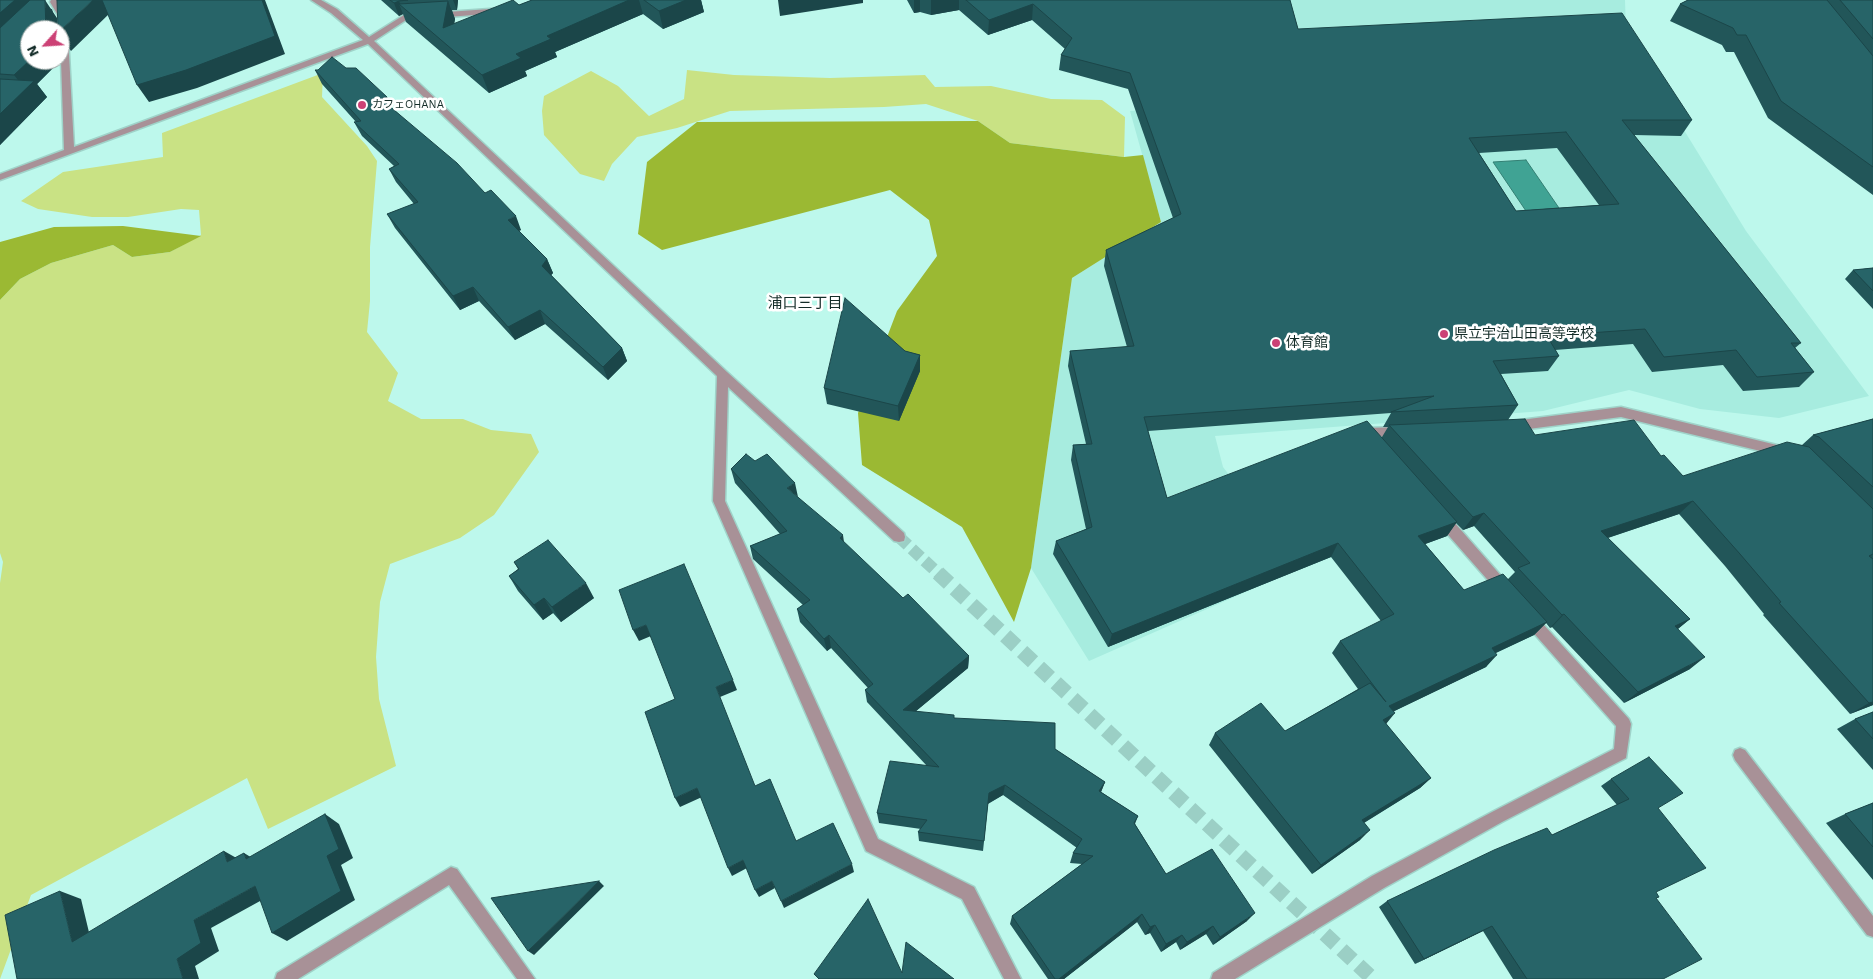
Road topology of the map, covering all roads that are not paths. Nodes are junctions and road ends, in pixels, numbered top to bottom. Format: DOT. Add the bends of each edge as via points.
graph roads {
  1 [pos="67,0"];
  2 [pos="315,0"];
  3 [pos="50,3"];
  4 [pos="513,10"];
  5 [pos="369,41"];
  6 [pos="69,152"];
  7 [pos="0,177"];
  8 [pos="723,374"];
  9 [pos="1495,427"];
  10 [pos="1416,431"];
  11 [pos="1379,448"];
  12 [pos="1799,455"];
  13 [pos="1432,508"];
  14 [pos="899,537"];
  15 [pos="1740,755"];
  16 [pos="1873,930"];
  17 [pos="283,979"];
  18 [pos="527,979"];
  19 [pos="1013,979"];
  20 [pos="1219,979"];
  1 -- 3 [label="street"];
  2 -- 5 [label="street" via="334,11"];
  3 -- 6 [label="street" via="63,17"];
  4 -- 5 [label="street" via="404,18"];
  5 -- 6 [label="street"];
  5 -- 8 [label="street"];
  6 -- 7 [label="street"];
  8 -- 14 [label="street"];
  8 -- 19 [label="street" via="719,501 872,846 968,893"];
  9 -- 12 [label="street" via="1621,412"];
  10 -- 11 [label="street" via="1366,433"];
  13 -- 20 [label="street" via="1624,724 1621,753 1378,882"];
  15 -- 16 [label="street"];
  17 -- 18 [label="street" via="451,875"];
}
